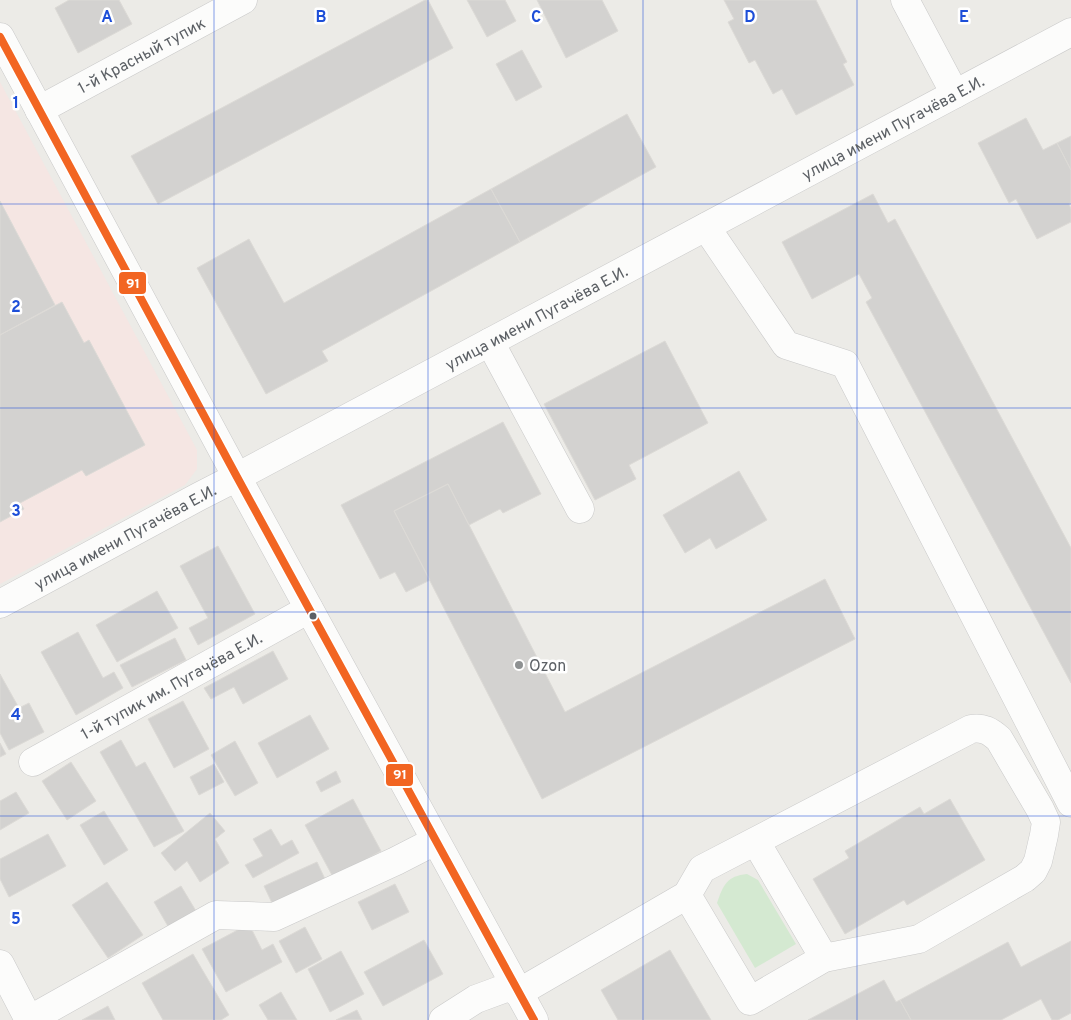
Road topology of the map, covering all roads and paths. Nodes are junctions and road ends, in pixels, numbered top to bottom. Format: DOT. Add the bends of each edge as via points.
graph roads {
  1 [pos="243,0"];
  2 [pos="905,0"];
  3 [pos="1071,32"];
  4 [pos="0,37"];
  5 [pos="956,94"];
  6 [pos="39,110"];
  7 [pos="706,227"];
  8 [pos="490,342"];
  9 [pos="237,477"];
  10 [pos="580,509"];
  11 [pos="0,604"];
  12 [pos="309,609"];
  13 [pos="33,762"];
  14 [pos="1071,803"];
  15 [pos="435,841"];
  16 [pos="756,842"];
  17 [pos="688,895"];
  18 [pos="658,933"];
  19 [pos="824,958"];
  20 [pos="0,964"];
  21 [pos="523,1002"];
  22 [pos="749,1010"];
  23 [pos="29,1020"];
  24 [pos="442,1020"];
  1 -- 6 [label="street, 1-й Красный тупик"];
  2 -- 5 [label="street"];
  3 -- 5 [label="street, улица имени Пугачёва Е.И."];
  4 -- 6 [label="street"];
  5 -- 7 [label="street, улица имени Пугачёва Е.И."];
  6 -- 9 [label="street"];
  7 -- 8 [label="street, улица имени Пугачёва Е.И."];
  7 -- 14 [label="street" via="786,345 845,364"];
  8 -- 9 [label="street, улица имени Пугачёва Е.И."];
  8 -- 10 [label="street"];
  9 -- 11 [label="street, улица имени Пугачёва Е.И."];
  9 -- 12 [label="street"];
  12 -- 13 [label="street, 1-й тупик им. Пугачёва Е.И."];
  12 -- 15 [label="street"];
  15 -- 21 [label="street"];
  15 -- 23 [label="street" via="274,917 216,915"];
  16 -- 17 [label="street" via="702,870"];
  16 -- 19 [label="street"];
  16 -- 19 [label="street" via="971,729 979,727 999,739 1046,822 1034,871 919,940"];
  17 -- 21 [label="street"];
  17 -- 22 [label="street"];
  18 -- 21 [label="street"];
  19 -- 22 [label="street"];
  20 -- 23 [label="street"];
  21 -- 24 [label="street" via="476,999"];
}
